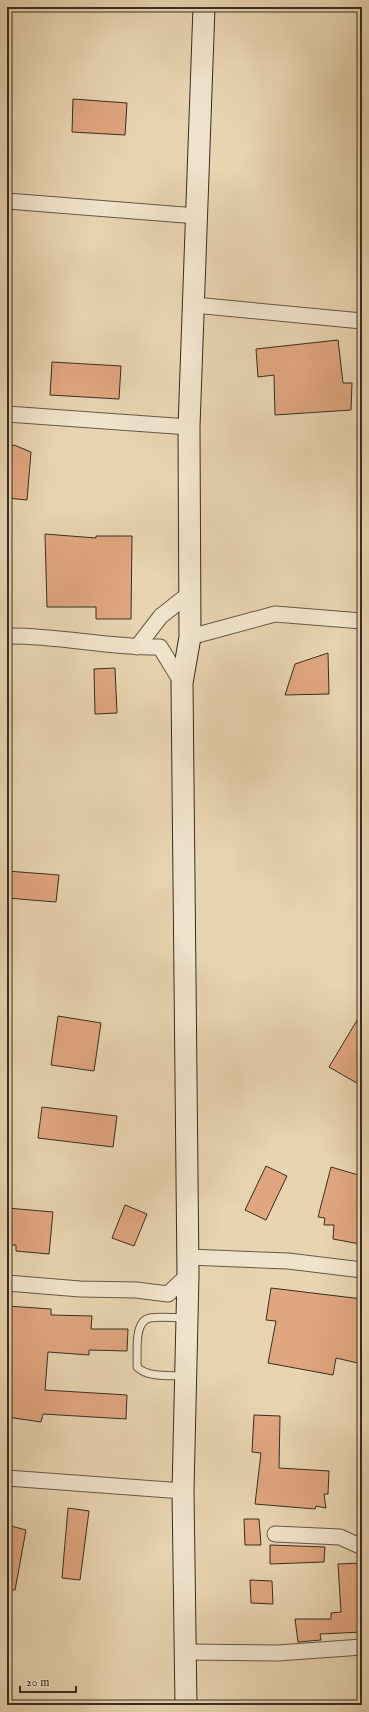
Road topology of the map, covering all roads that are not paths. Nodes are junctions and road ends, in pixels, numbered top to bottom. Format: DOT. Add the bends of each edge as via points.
graph roads {
  1 [pos="204,7"];
  2 [pos="7,202"];
  3 [pos="197,216"];
  4 [pos="194,305"];
  5 [pos="362,321"];
  6 [pos="7,414"];
  7 [pos="189,427"];
  8 [pos="189,594"];
  9 [pos="362,621"];
  10 [pos="7,636"];
  11 [pos="190,637"];
  12 [pos="137,648"];
  13 [pos="182,683"];
  14 [pos="188,1266"];
  15 [pos="362,1270"];
  16 [pos="7,1283"];
  17 [pos="187,1318"];
  18 [pos="186,1376"];
  19 [pos="7,1478"];
  20 [pos="183,1491"];
  21 [pos="275,1534"];
  22 [pos="362,1547"];
  23 [pos="362,1647"];
  24 [pos="185,1652"];
  25 [pos="186,1705"];
  1 -- 3 [label="main road"];
  2 -- 3 [label="street"];
  3 -- 4 [label="main road"];
  4 -- 5 [label="street"];
  4 -- 7 [label="main road"];
  6 -- 7 [label="street"];
  7 -- 8 [label="main road"];
  8 -- 11 [label="main road"];
  8 -- 12 [label="street" via="161,616"];
  9 -- 11 [label="street" via="275,614"];
  10 -- 12 [label="street" via="33,636"];
  11 -- 13 [label="main road"];
  12 -- 13 [label="street" via="160,647"];
  13 -- 14 [label="main road"];
  14 -- 15 [label="street" via="288,1261"];
  14 -- 16 [label="street" via="168,1294"];
  14 -- 17 [label="main road"];
  17 -- 18 [label="main road"];
  17 -- 18 [label="lane" via="150,1318 143,1321 138,1328 137,1367 142,1372 152,1374"];
  18 -- 20 [label="main road"];
  19 -- 20 [label="street"];
  20 -- 24 [label="main road"];
  21 -- 22 [label="street" via="340,1537"];
  23 -- 24 [label="street" via="278,1653"];
  24 -- 25 [label="main road"];
}
